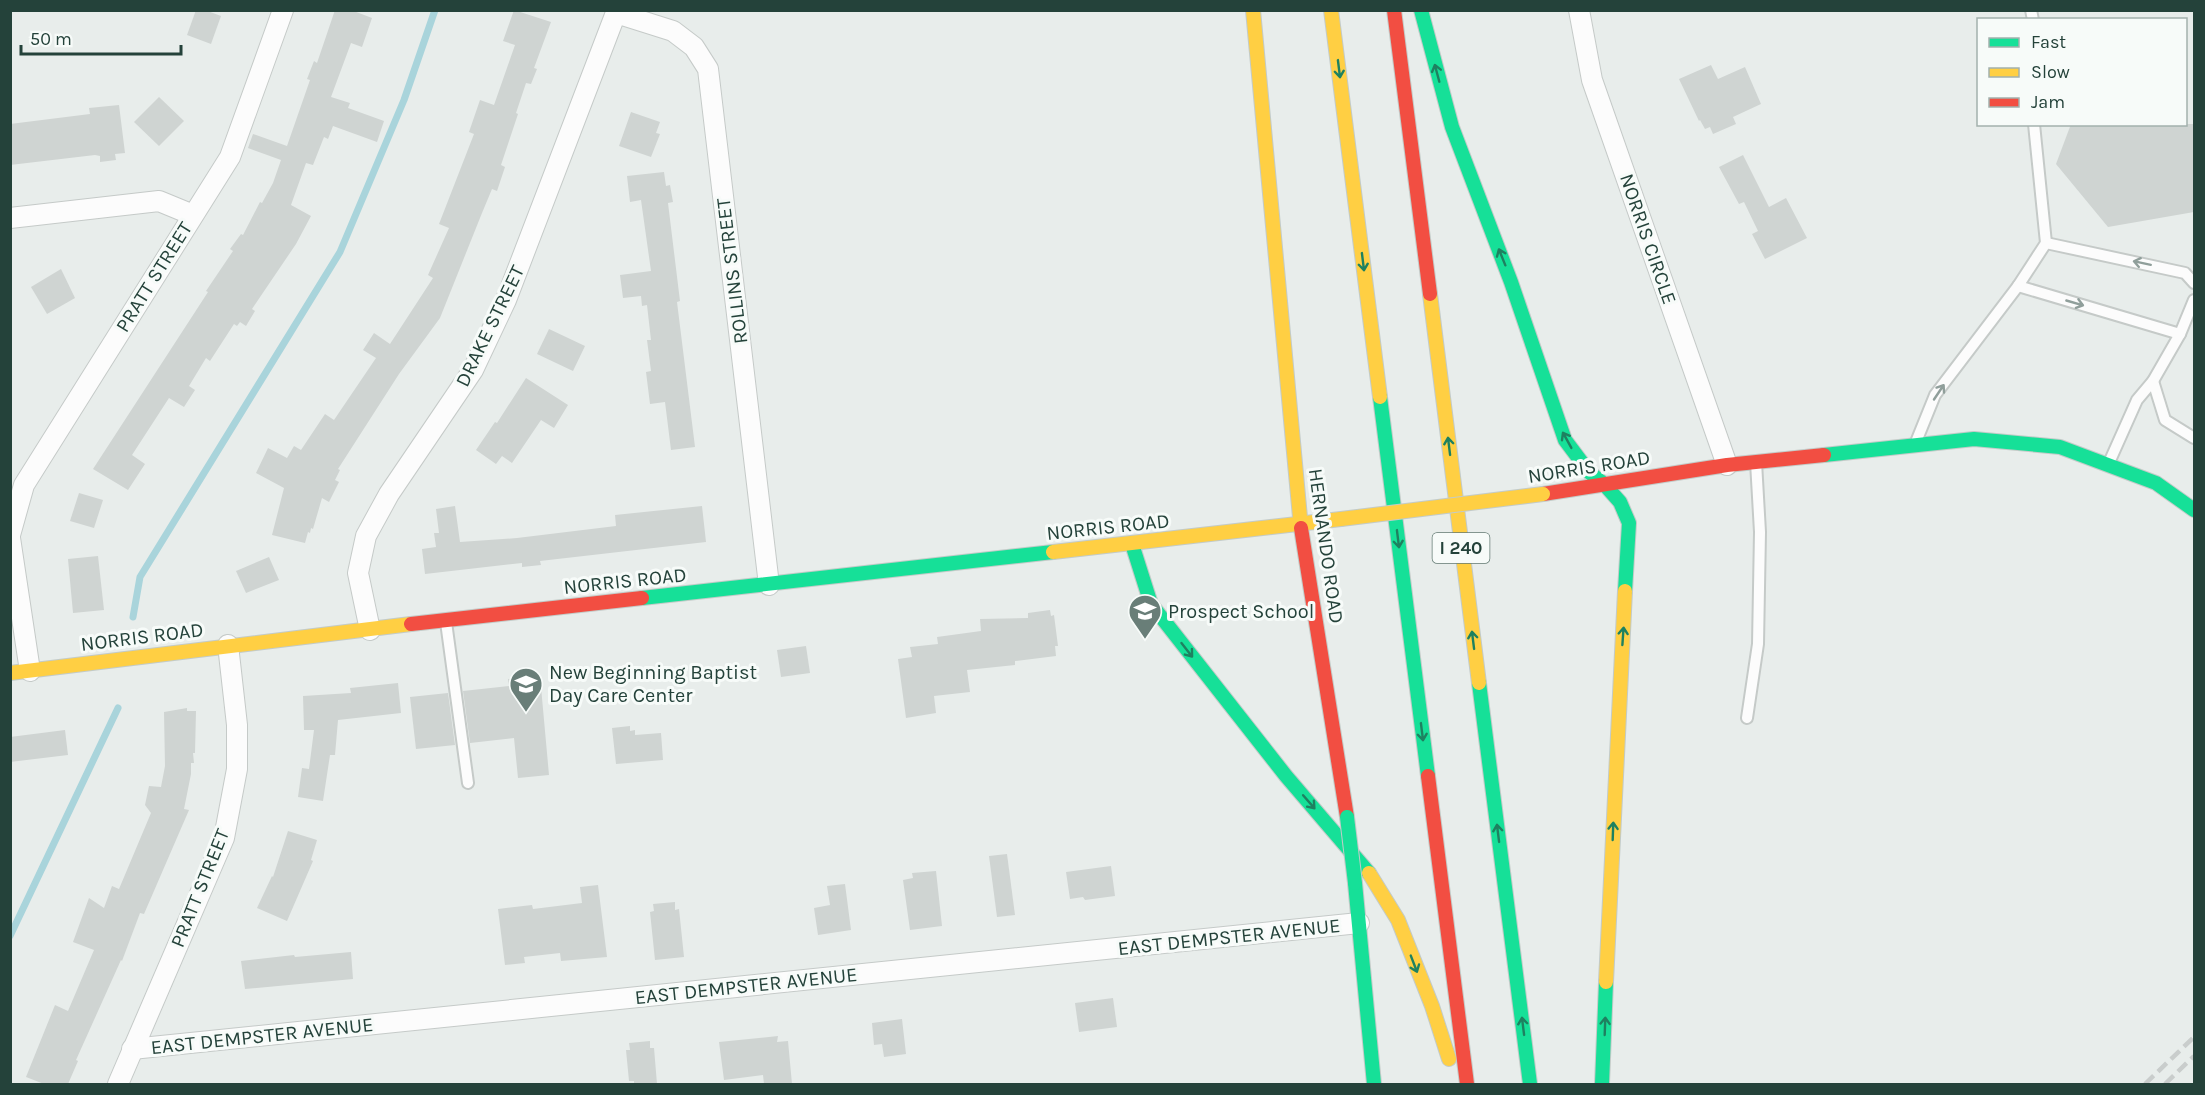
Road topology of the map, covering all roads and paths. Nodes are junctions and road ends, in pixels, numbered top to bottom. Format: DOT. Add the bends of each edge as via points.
graph roads {
  1 [pos="283,10"];
  2 [pos="1253,10"];
  3 [pos="1332,10"];
  4 [pos="1394,10"];
  5 [pos="1421,10"];
  6 [pos="1579,10"];
  7 [pos="617,12"];
  8 [pos="2034,126"];
  9 [pos="194,215"];
  10 [pos="10,218"];
  11 [pos="2046,243"];
  12 [pos="2194,283"];
  13 [pos="2018,286"];
  14 [pos="2194,300"];
  15 [pos="2180,334"];
  16 [pos="2153,381"];
  17 [pos="2194,438"];
  18 [pos="1915,445"];
  19 [pos="1756,462"];
  20 [pos="1728,465"];
  21 [pos="2108,465"];
  22 [pos="1604,484"];
  23 [pos="2194,510"];
  24 [pos="1301,525"];
  25 [pos="10,536"];
  26 [pos="1132,544"];
  27 [pos="769,585"];
  28 [pos="446,621"];
  29 [pos="370,630"];
  30 [pos="228,645"];
  31 [pos="20,672"];
  32 [pos="1747,718"];
  33 [pos="468,783"];
  34 [pos="1359,923"];
  35 [pos="132,1049"];
  36 [pos="118,1084"];
  37 [pos="1374,1084"];
  38 [pos="1457,1084"];
  39 [pos="1467,1084"];
  40 [pos="1530,1084"];
  41 [pos="1602,1084"];
  1 -- 9 [label="street, PRATT STREET" via="230,157"];
  2 -- 24 [label="main road, HERNANDO ROAD"];
  3 -- 39 [label="main road, one-way"];
  40 -- 4 [label="main road, I 240, one-way"];
  22 -- 5 [label="main road, one-way" via="1589,472 1565,440 1452,127"];
  6 -- 20 [label="street, NORRIS CIRCLE" via="1592,80"];
  7 -- 27 [label="street, ROLLINS STREET" via="674,32 694,47 708,69"];
  7 -- 29 [label="street, DRAKE STREET" via="506,300 473,370 389,494 366,536 358,573"];
  8 -- 11 [label="lane"];
  9 -- 10 [label="street" via="159,201"];
  9 -- 25 [label="street, PRATT STREET" via="24,485"];
  12 -- 11 [label="lane, one-way" via="2185,273"];
  11 -- 13 [label="lane"];
  13 -- 15 [label="lane, one-way"];
  18 -- 13 [label="lane, one-way" via="1935,395"];
  14 -- 15 [label="lane"];
  15 -- 16 [label="lane"];
  16 -- 17 [label="lane" via="2164,420"];
  16 -- 21 [label="lane" via="2137,400"];
  18 -- 19 [label="main road, NORRIS ROAD"];
  18 -- 21 [label="main road, NORRIS ROAD" via="1974,439 2060,447"];
  19 -- 20 [label="main road, NORRIS ROAD"];
  19 -- 32 [label="lane" via="1760,532 1758,644"];
  20 -- 22 [label="main road, NORRIS ROAD"];
  21 -- 23 [label="main road, NORRIS ROAD" via="2156,483"];
  22 -- 24 [label="main road, NORRIS ROAD, bridge"];
  41 -- 22 [label="main road, one-way" via="1629,523 1620,502"];
  24 -- 26 [label="main road, NORRIS ROAD"];
  24 -- 34 [label="main road, HERNANDO ROAD, bridge" via="1347,817"];
  25 -- 31 [label="street, PRATT STREET"];
  26 -- 27 [label="main road, NORRIS ROAD"];
  26 -- 38 [label="main road, one-way" via="1151,604 1286,776 1374,879 1398,921 1432,1006"];
  27 -- 28 [label="main road, NORRIS ROAD"];
  28 -- 29 [label="main road, NORRIS ROAD"];
  28 -- 33 [label="lane"];
  29 -- 30 [label="main road, NORRIS ROAD"];
  30 -- 31 [label="main road, NORRIS ROAD"];
  30 -- 35 [label="street, PRATT STREET" via="237,724 237,769 225,838"];
  34 -- 35 [label="street, EAST DEMPSTER AVENUE"];
  34 -- 37 [label="main road, HERNANDO ROAD"];
  35 -- 36 [label="street, PRATT STREET"];
}
